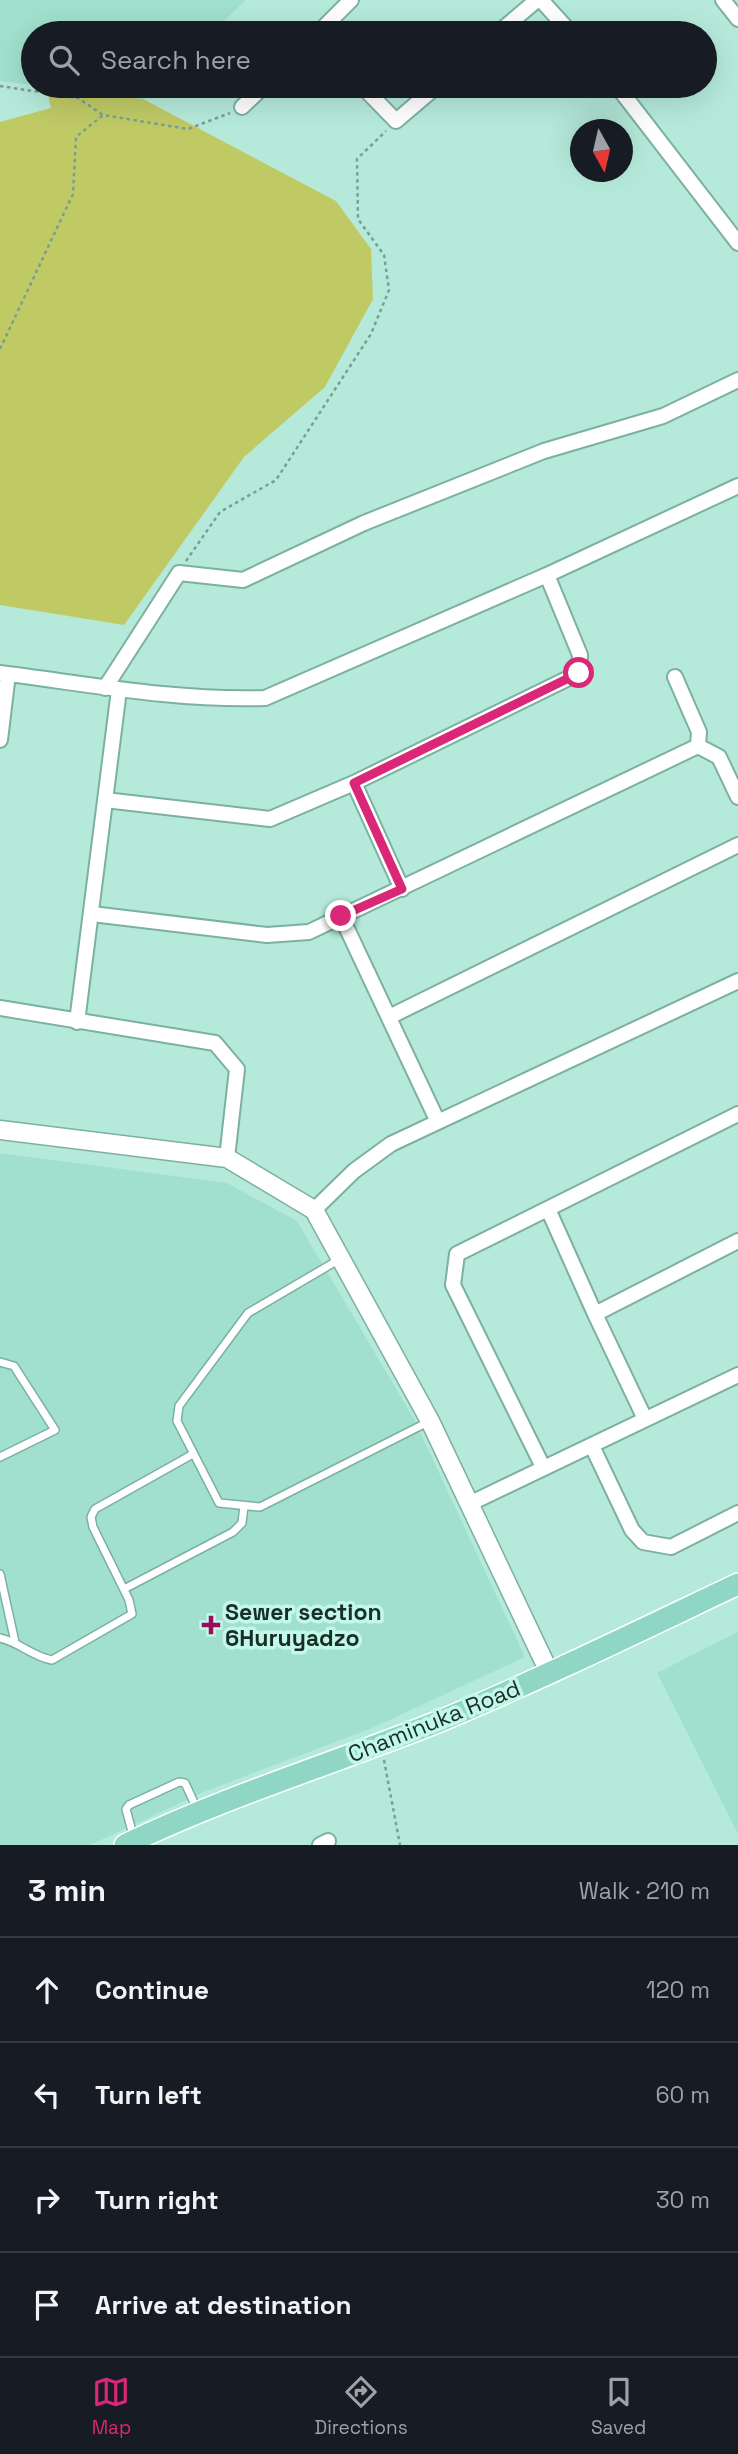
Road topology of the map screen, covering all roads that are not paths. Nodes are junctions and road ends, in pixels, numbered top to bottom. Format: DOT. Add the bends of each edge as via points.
graph roads {
  1 [pos="351,0"];
  2 [pos="539,0"];
  3 [pos="723,0"];
  4 [pos="738,19"];
  5 [pos="330,21"];
  6 [pos="513,21"];
  7 [pos="559,21"];
  8 [pos="251,98"];
  9 [pos="374,98"];
  10 [pos="423,98"];
  11 [pos="626,98"];
  12 [pos="242,107"];
  13 [pos="738,243"];
  14 [pos="738,380"];
  15 [pos="738,486"];
  16 [pos="547,575"];
  17 [pos="4,674"];
  18 [pos="674,677"];
  19 [pos="112,689"];
  20 [pos="0,740"];
  21 [pos="698,746"];
  22 [pos="354,783"];
  23 [pos="738,797"];
  24 [pos="105,800"];
  25 [pos="738,845"];
  26 [pos="402,889"];
  27 [pos="92,914"];
  28 [pos="341,916"];
  29 [pos="738,981"];
  30 [pos="0,1008"];
  31 [pos="389,1017"];
  32 [pos="77,1022"];
  33 [pos="738,1114"];
  34 [pos="438,1122"];
  35 [pos="0,1130"];
  36 [pos="227,1158"];
  37 [pos="548,1209"];
  38 [pos="314,1210"];
  39 [pos="738,1241"];
  40 [pos="341,1259"];
  41 [pos="595,1314"];
  42 [pos="0,1362"];
  43 [pos="738,1375"];
  44 [pos="645,1419"];
  45 [pos="430,1421"];
  46 [pos="593,1446"];
  47 [pos="193,1454"];
  48 [pos="0,1457"];
  49 [pos="543,1467"];
  50 [pos="469,1504"];
  51 [pos="244,1506"];
  52 [pos="738,1513"];
  53 [pos="0,1574"];
  54 [pos="738,1584"];
  55 [pos="124,1588"];
  56 [pos="0,1638"];
  57 [pos="15,1642"];
  58 [pos="550,1674"];
  59 [pos="199,1813"];
  60 [pos="129,1843"];
  1 -- 5 [label="street"];
  2 -- 6 [label="street"];
  2 -- 7 [label="street"];
  3 -- 4 [label="street"];
  8 -- 12 [label="street"];
  9 -- 10 [label="street" via="396,121"];
  11 -- 13 [label="street"];
  14 -- 19 [label="street" via="663,416 544,451 364,523 243,580 178,573"];
  15 -- 16 [label="street"];
  16 -- 19 [label="street" via="265,698 219,699"];
  16 -- 22 [label="street" via="580,655 579,673"];
  17 -- 19 [label="street"];
  17 -- 20 [label="street"];
  18 -- 21 [label="street" via="699,732"];
  19 -- 24 [label="street"];
  21 -- 23 [label="street" via="719,757"];
  21 -- 26 [label="street"];
  22 -- 24 [label="street" via="270,819"];
  22 -- 26 [label="street"];
  24 -- 27 [label="street"];
  25 -- 31 [label="street"];
  26 -- 28 [label="street"];
  27 -- 28 [label="street" via="267,935 309,932"];
  27 -- 32 [label="street"];
  28 -- 31 [label="street"];
  29 -- 34 [label="street"];
  30 -- 32 [label="street"];
  31 -- 34 [label="street"];
  32 -- 36 [label="street" via="215,1043 237,1069"];
  33 -- 37 [label="street"];
  34 -- 38 [label="street" via="391,1144 354,1171"];
  35 -- 36 [label="street"];
  36 -- 38 [label="street"];
  37 -- 41 [label="street"];
  37 -- 49 [label="street" via="457,1254 453,1286"];
  38 -- 40 [label="street"];
  39 -- 41 [label="street"];
  40 -- 45 [label="street"];
  40 -- 47 [label="lane" via="248,1313 179,1406 177,1422"];
  41 -- 44 [label="street"];
  42 -- 48 [label="lane" via="14,1366 55,1430"];
  43 -- 44 [label="street"];
  44 -- 46 [label="street"];
  45 -- 50 [label="street"];
  45 -- 51 [label="lane" via="260,1507"];
  46 -- 49 [label="street"];
  46 -- 52 [label="street" via="632,1531 643,1542 671,1547"];
  47 -- 51 [label="lane" via="219,1503"];
  47 -- 55 [label="lane" via="95,1509 93,1527"];
  49 -- 50 [label="street"];
  50 -- 58 [label="street"];
  51 -- 55 [label="lane" via="242,1524 233,1532"];
  53 -- 57 [label="lane"];
  54 -- 58 [label="main road, Chaminuka Road"];
  55 -- 57 [label="lane" via="132,1614 52,1660"];
  56 -- 57 [label="lane"];
  58 -- 59 [label="main road, Chaminuka Road"];
  59 -- 60 [label="main road, Chaminuka Road"];
  59 -- 60 [label="lane" via="185,1783 179,1782 129,1805"];
}
